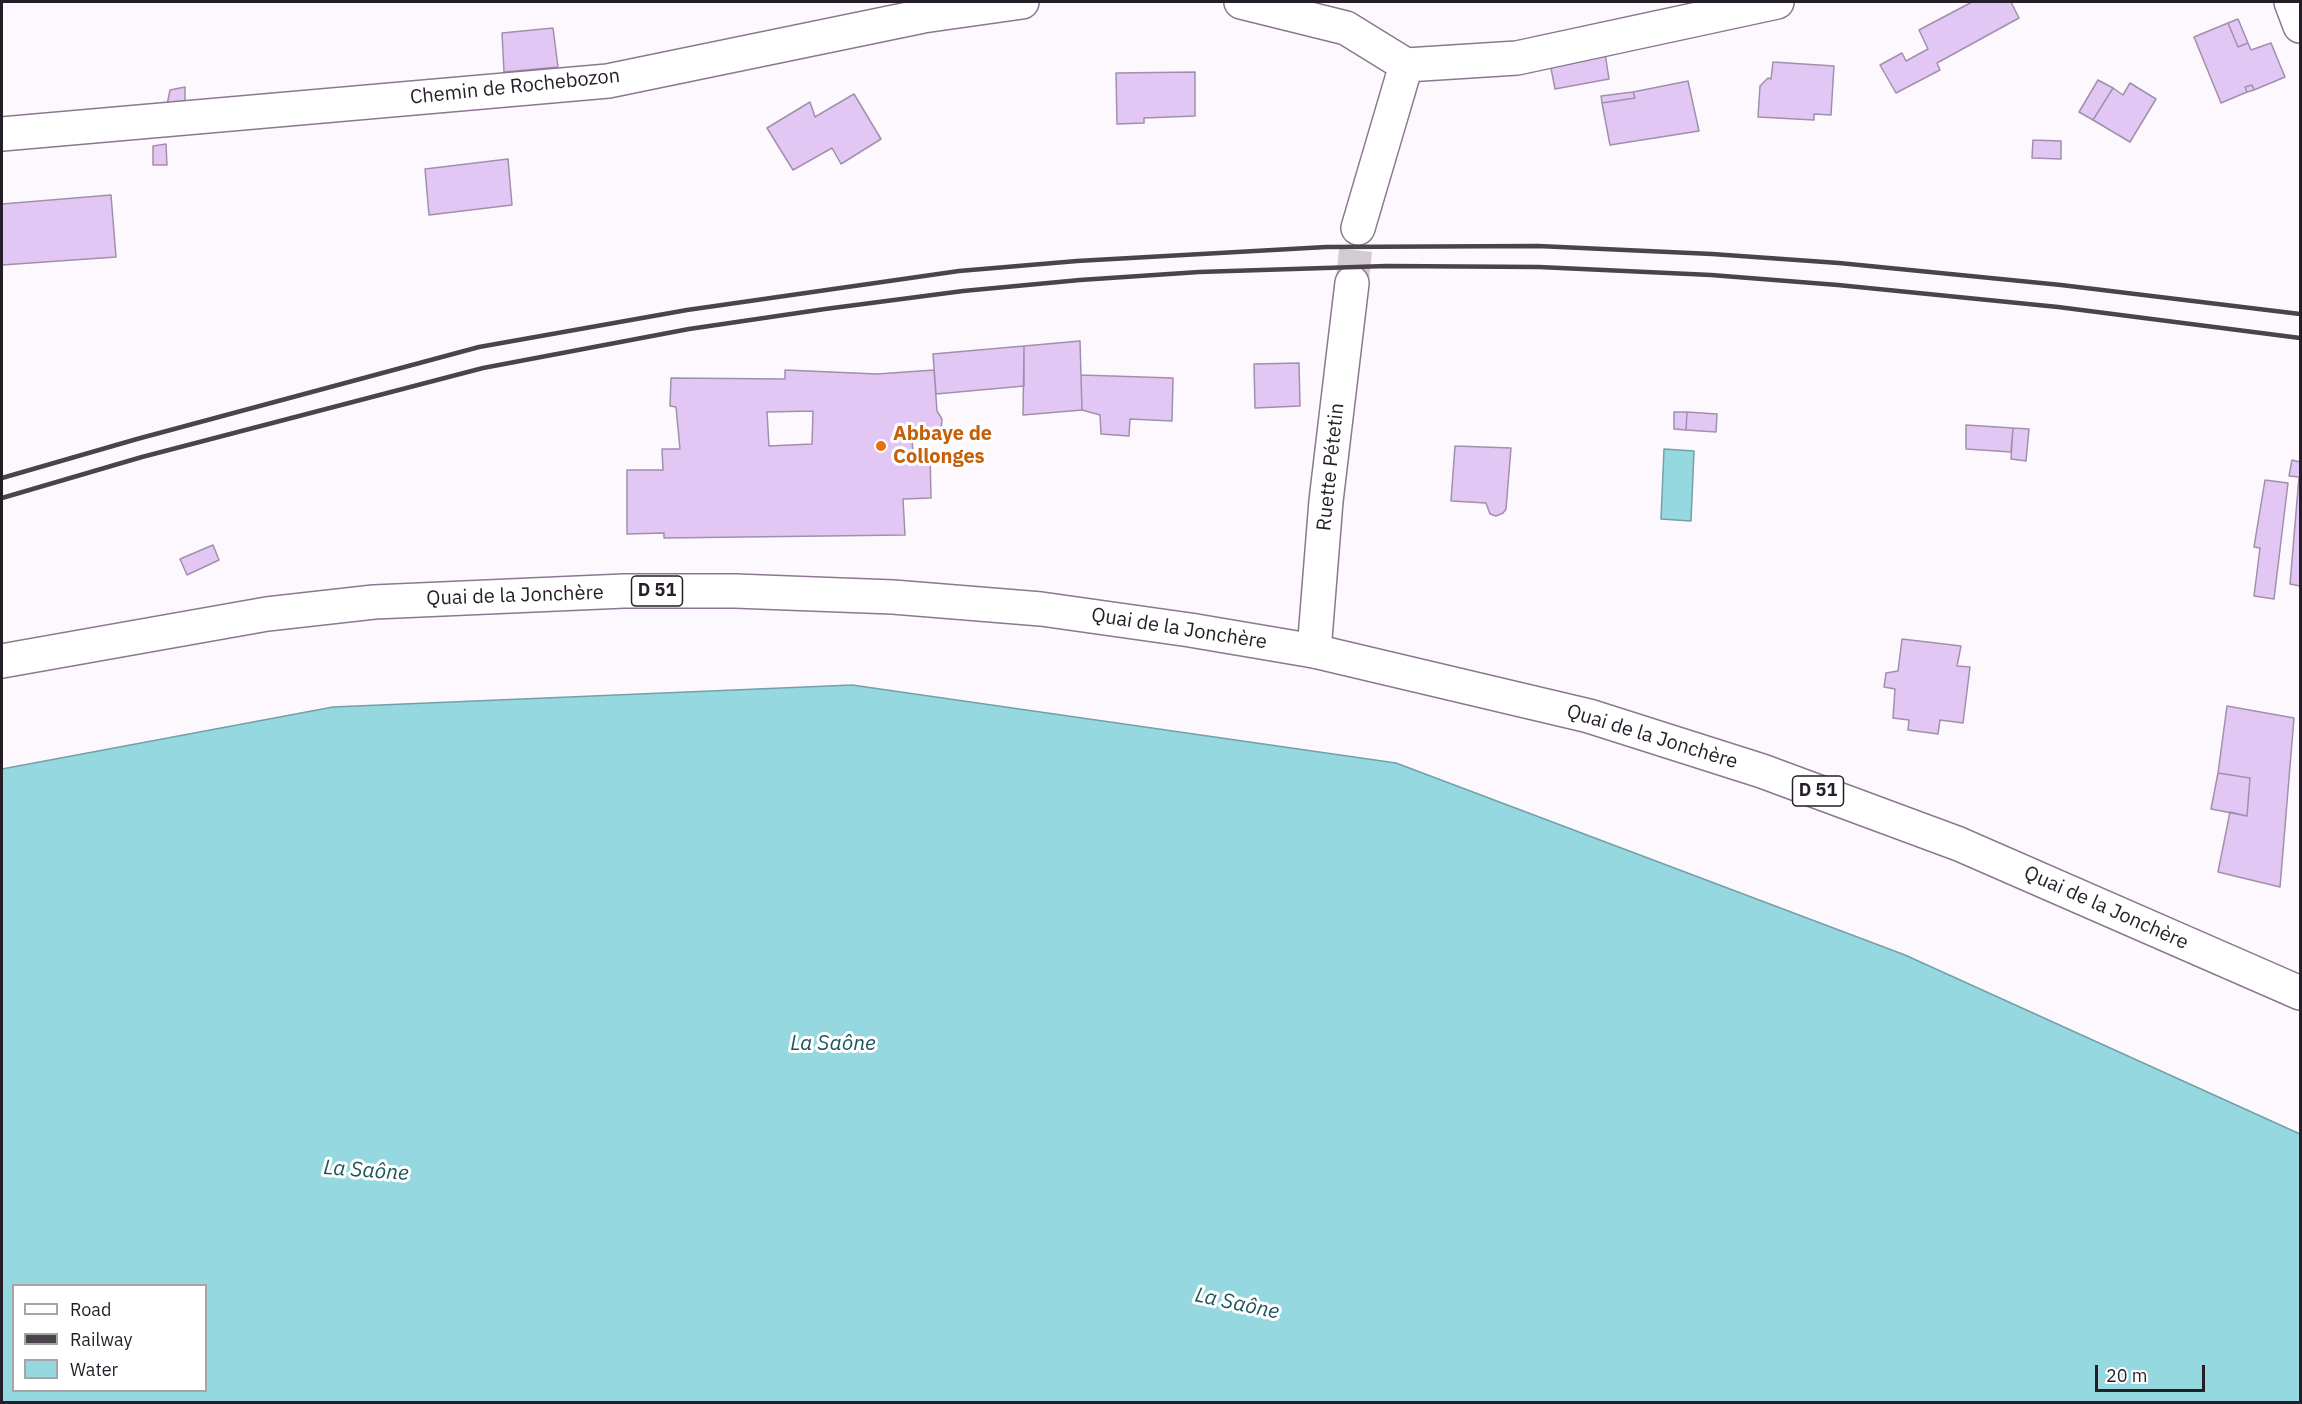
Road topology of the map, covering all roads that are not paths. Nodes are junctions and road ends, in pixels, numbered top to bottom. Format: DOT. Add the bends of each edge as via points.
graph roads {
  1 [pos="1022,2"];
  2 [pos="1241,2"];
  3 [pos="1777,2"];
  4 [pos="2291,2"];
  5 [pos="924,9"];
  6 [pos="2301,26"];
  7 [pos="1406,65"];
  8 [pos="2,134"];
  9 [pos="1358,228"];
  10 [pos="1352,284"];
  11 [pos="1314,651"];
  12 [pos="2,661"];
  13 [pos="2301,993"];
  1 -- 5 [label="main road, Chemin de Rochebozon"];
  2 -- 7 [label="main road" via="1346,28"];
  3 -- 7 [label="main road" via="1517,58"];
  4 -- 6 [label="main road"];
  5 -- 8 [label="main road, Chemin de Rochebozon" via="608,81"];
  7 -- 9 [label="main road"];
  10 -- 11 [label="main road, Ruette Pétetin" via="1326,501"];
  11 -- 12 [label="main road, Quai de la Jonchère / D 51" via="1041,609 893,597 635,591 374,603 291,612 212,622"];
  11 -- 13 [label="main road, Quai de la Jonchère / D 51" via="1589,716 1762,771 1959,844"];
}
